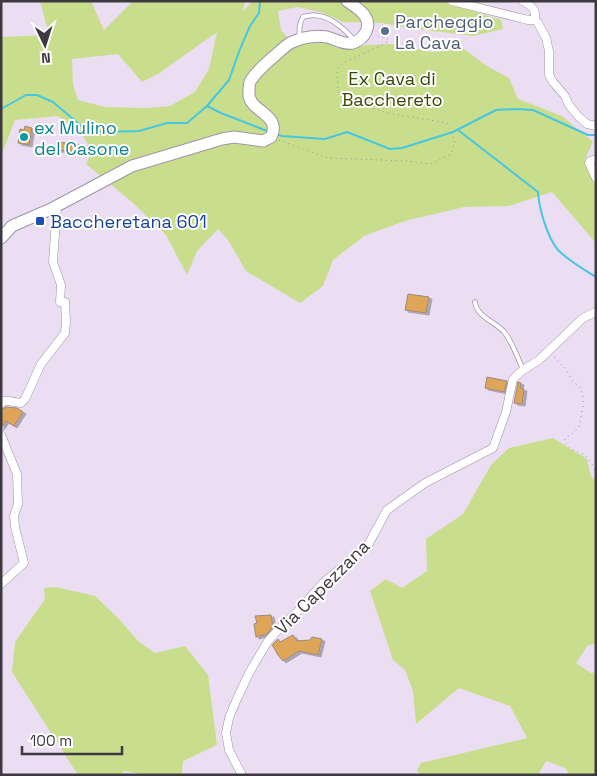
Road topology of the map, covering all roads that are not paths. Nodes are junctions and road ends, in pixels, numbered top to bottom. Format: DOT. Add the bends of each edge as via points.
graph roads {
  1 [pos="347,1"];
  2 [pos="452,1"];
  3 [pos="523,1"];
  4 [pos="535,20"];
  5 [pos="300,39"];
  6 [pos="356,42"];
  7 [pos="596,126"];
  8 [pos="596,159"];
  9 [pos="596,178"];
  10 [pos="57,206"];
  11 [pos="1,238"];
  12 [pos="476,302"];
  13 [pos="596,312"];
  14 [pos="523,370"];
  15 [pos="1,404"];
  16 [pos="1,435"];
  17 [pos="1,584"];
  18 [pos="242,775"];
  1 -- 6 [label="street" via="365,17 367,24 363,37"];
  2 -- 4 [label="street"];
  3 -- 4 [label="street" via="532,6"];
  4 -- 7 [label="street" via="546,38 549,75 553,82 578,116 587,124"];
  5 -- 6 [label="street" via="317,37 348,44"];
  5 -- 6 [label="lane" via="303,17 319,15 342,27"];
  5 -- 10 [label="street" via="262,67 250,82 248,94 252,104 271,120 273,134 263,141 234,137 222,139 132,166"];
  8 -- 9 [label="street" via="589,163"];
  10 -- 11 [label="street" via="12,226"];
  10 -- 15 [label="street" via="53,262 61,285 60,302 65,302 65,333 41,364 25,399 21,403 4,401"];
  12 -- 14 [label="lane" via="478,312 505,332"];
  13 -- 14 [label="street, Via Capezzana" via="583,318 540,360"];
  14 -- 18 [label="street, Via Capezzana" via="513,379 493,448 425,483 387,510 368,544 325,581 268,641 236,701 226,733 229,750"];
  16 -- 17 [label="street" via="17,474 18,504 14,527 24,564"];
}
